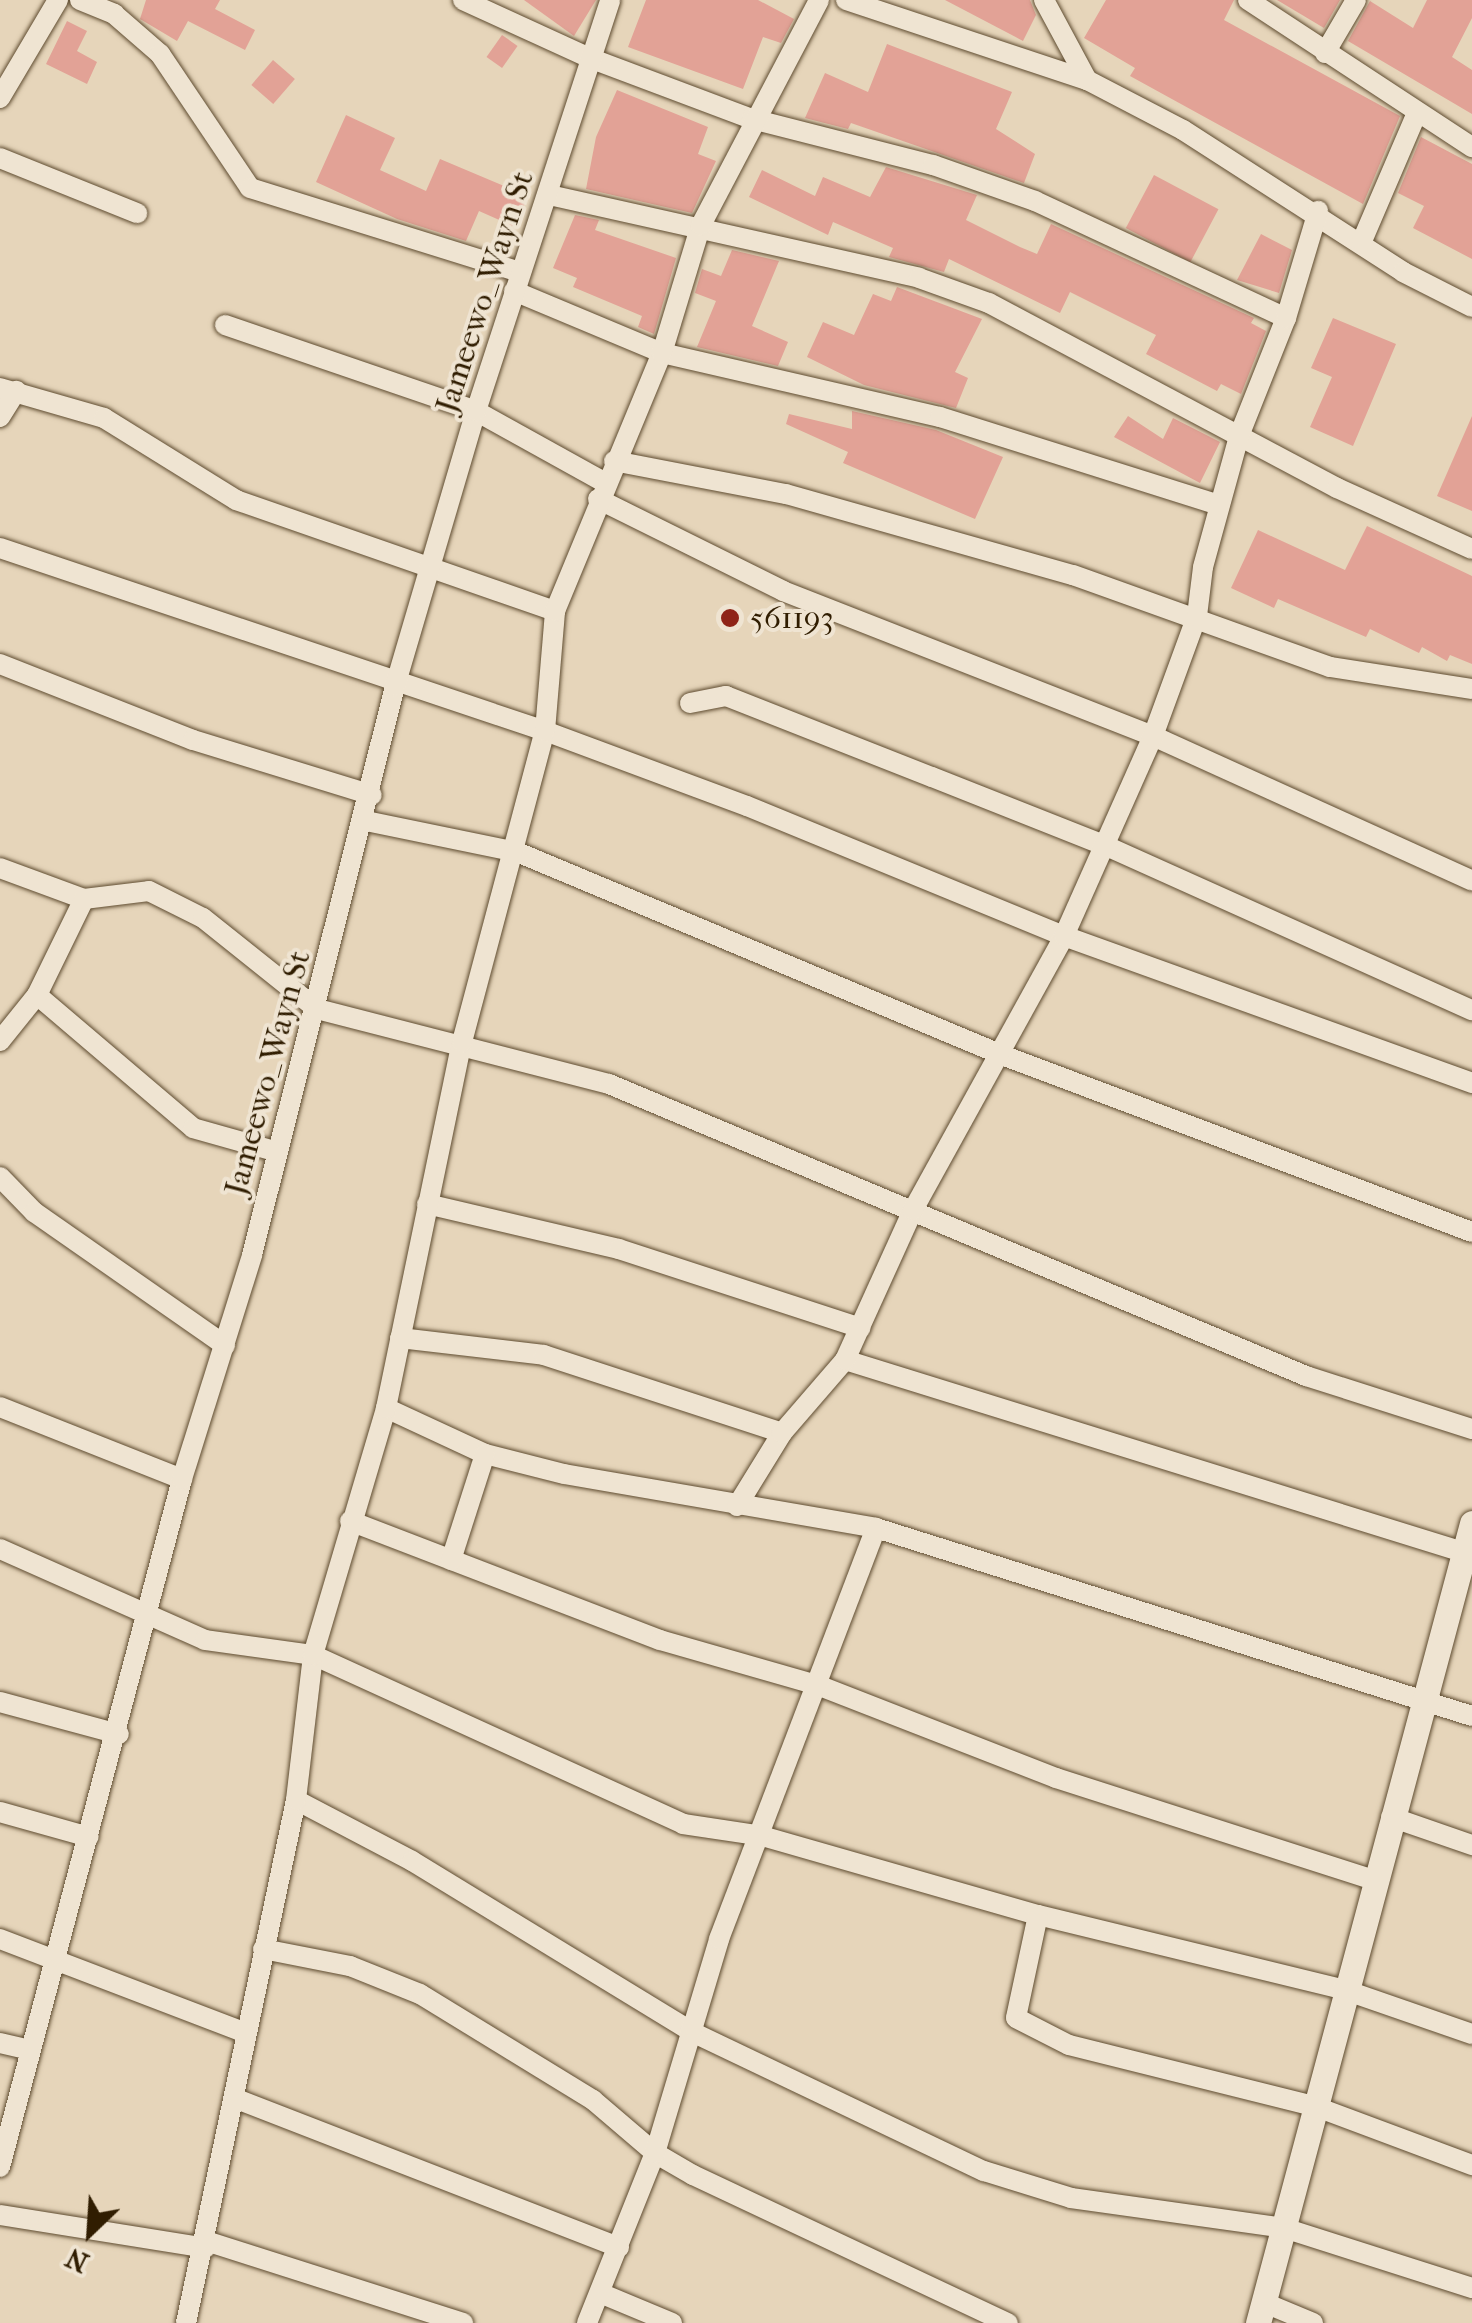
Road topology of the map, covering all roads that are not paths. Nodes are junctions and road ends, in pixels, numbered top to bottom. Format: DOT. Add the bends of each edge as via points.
graph roads {
  1 [pos="58,0"];
  2 [pos="80,0"];
  3 [pos="463,0"];
  4 [pos="610,0"];
  5 [pos="819,0"];
  6 [pos="846,0"];
  7 [pos="1044,0"];
  8 [pos="1248,0"];
  9 [pos="1356,0"];
  10 [pos="120,7"];
  11 [pos="1325,53"];
  12 [pos="592,59"];
  13 [pos="8,66"];
  14 [pos="1087,80"];
  15 [pos="0,98"];
  16 [pos="1416,115"];
  17 [pos="752,118"];
  18 [pos="1472,147"];
  19 [pos="0,158"];
  20 [pos="549,195"];
  21 [pos="1318,211"];
  22 [pos="137,213"];
  23 [pos="702,225"];
  24 [pos="1362,241"];
  25 [pos="517,281"];
  26 [pos="1472,308"];
  27 [pos="1286,318"];
  28 [pos="225,326"];
  29 [pos="662,353"];
  30 [pos="8,390"];
  31 [pos="476,410"];
  32 [pos="0,418"];
  33 [pos="1238,436"];
  34 [pos="614,461"];
  35 [pos="601,490"];
  36 [pos="1219,504"];
  37 [pos="0,548"];
  38 [pos="1472,549"];
  39 [pos="433,566"];
  40 [pos="555,611"];
  41 [pos="1197,616"];
  42 [pos="0,664"];
  43 [pos="396,686"];
  44 [pos="1472,689"];
  45 [pos="690,703"];
  46 [pos="545,731"];
  47 [pos="1153,736"];
  48 [pos="372,795"];
  49 [pos="366,821"];
  50 [pos="1104,845"];
  51 [pos="517,852"];
  52 [pos="0,868"];
  53 [pos="1472,882"];
  54 [pos="84,899"];
  55 [pos="1064,936"];
  56 [pos="37,995"];
  57 [pos="316,1010"];
  58 [pos="1472,1010"];
  59 [pos="0,1041"];
  60 [pos="462,1042"];
  61 [pos="1002,1055"];
  62 [pos="1472,1083"];
  63 [pos="278,1152"];
  64 [pos="0,1176"];
  65 [pos="427,1204"];
  66 [pos="913,1210"];
  67 [pos="1472,1232"];
  68 [pos="860,1328"];
  69 [pos="400,1338"];
  70 [pos="226,1346"];
  71 [pos="845,1360"];
  72 [pos="0,1407"];
  73 [pos="386,1408"];
  74 [pos="1472,1429"];
  75 [pos="782,1433"];
  76 [pos="486,1454"];
  77 [pos="182,1479"];
  78 [pos="737,1506"];
  79 [pos="350,1521"];
  80 [pos="876,1528"];
  81 [pos="1470,1535"];
  82 [pos="0,1549"];
  83 [pos="451,1560"];
  84 [pos="149,1610"];
  85 [pos="313,1655"];
  86 [pos="820,1686"];
  87 [pos="0,1702"];
  88 [pos="1424,1703"];
  89 [pos="1472,1716"];
  90 [pos="118,1734"];
  91 [pos="296,1800"];
  92 [pos="0,1812"];
  93 [pos="1391,1817"];
  94 [pos="762,1836"];
  95 [pos="89,1837"];
  96 [pos="1472,1845"];
  97 [pos="1373,1880"];
  98 [pos="1038,1916"];
  99 [pos="0,1939"];
  100 [pos="262,1949"];
  101 [pos="58,1957"];
  102 [pos="1342,1989"];
  103 [pos="690,2031"];
  104 [pos="246,2033"];
  105 [pos="1472,2034"];
  106 [pos="0,2043"];
  107 [pos="30,2050"];
  108 [pos="234,2098"];
  109 [pos="1314,2106"];
  110 [pos="654,2153"];
  111 [pos="1472,2165"];
  112 [pos="0,2167"];
  113 [pos="0,2215"];
  114 [pos="1284,2228"];
  115 [pos="205,2244"];
  116 [pos="620,2247"];
  117 [pos="1472,2288"];
  118 [pos="600,2293"];
  119 [pos="623,2302"];
  120 [pos="1262,2313"];
  121 [pos="186,2323"];
  122 [pos="463,2323"];
  123 [pos="587,2323"];
  124 [pos="634,2323"];
  125 [pos="672,2323"];
  126 [pos="1008,2323"];
  127 [pos="1312,2323"];
  1 -- 13 [label="street"];
  2 -- 10 [label="street"];
  3 -- 12 [label="street"];
  4 -- 12 [label="street, Jameewo_Wayn St"];
  5 -- 17 [label="street"];
  6 -- 14 [label="street"];
  7 -- 14 [label="street"];
  8 -- 11 [label="street"];
  9 -- 11 [label="street"];
  10 -- 25 [label="street" via="160,54 250,188"];
  11 -- 16 [label="street"];
  12 -- 17 [label="street"];
  12 -- 20 [label="street, Jameewo_Wayn St"];
  13 -- 15 [label="street"];
  14 -- 21 [label="street"];
  16 -- 18 [label="street"];
  16 -- 24 [label="street"];
  17 -- 23 [label="street"];
  17 -- 27 [label="street" via="933,165 1035,201"];
  19 -- 22 [label="street"];
  20 -- 23 [label="street"];
  20 -- 25 [label="street, Jameewo_Wayn St"];
  21 -- 24 [label="street"];
  21 -- 27 [label="street"];
  23 -- 29 [label="street"];
  23 -- 33 [label="street" via="919,278 990,303"];
  24 -- 26 [label="street"];
  25 -- 29 [label="street"];
  25 -- 31 [label="street, Jameewo_Wayn St"];
  27 -- 33 [label="street"];
  28 -- 31 [label="street"];
  29 -- 34 [label="street"];
  29 -- 36 [label="street" via="940,417"];
  30 -- 32 [label="street"];
  30 -- 39 [label="street" via="104,418 236,500 372,552"];
  31 -- 35 [label="street"];
  31 -- 39 [label="street, Jameewo_Wayn St"];
  33 -- 36 [label="street"];
  33 -- 38 [label="street"];
  34 -- 35 [label="street"];
  34 -- 41 [label="street" via="786,494"];
  35 -- 40 [label="street"];
  35 -- 47 [label="street" via="783,591"];
  36 -- 41 [label="street"];
  37 -- 43 [label="street"];
  39 -- 40 [label="street"];
  39 -- 43 [label="street, Jameewo_Wayn St"];
  40 -- 46 [label="street"];
  41 -- 44 [label="street" via="1330,667"];
  41 -- 47 [label="street"];
  42 -- 48 [label="street" via="192,740"];
  43 -- 46 [label="street"];
  43 -- 48 [label="street, Jameewo_Wayn St"];
  45 -- 50 [label="street" via="726,696"];
  46 -- 51 [label="street"];
  46 -- 55 [label="street"];
  47 -- 50 [label="street"];
  47 -- 53 [label="street"];
  48 -- 49 [label="street, Jameewo_Wayn St"];
  49 -- 51 [label="street"];
  49 -- 57 [label="street, Jameewo_Wayn St"];
  50 -- 55 [label="street"];
  50 -- 58 [label="street"];
  51 -- 60 [label="street"];
  51 -- 61 [label="street"];
  52 -- 54 [label="street"];
  54 -- 56 [label="street"];
  54 -- 57 [label="street" via="148,891 180,905"];
  55 -- 61 [label="street"];
  55 -- 62 [label="street"];
  56 -- 59 [label="street"];
  56 -- 63 [label="street" via="192,1128"];
  57 -- 60 [label="street"];
  57 -- 63 [label="street, Jameewo_Wayn St"];
  60 -- 65 [label="street"];
  60 -- 66 [label="street" via="609,1084"];
  61 -- 66 [label="street"];
  61 -- 67 [label="street"];
  63 -- 70 [label="street, Jameewo_Wayn St"];
  64 -- 70 [label="street" via="34,1212"];
  65 -- 68 [label="street" via="619,1249"];
  65 -- 69 [label="street"];
  66 -- 68 [label="street"];
  66 -- 74 [label="street" via="1306,1376"];
  68 -- 71 [label="street"];
  69 -- 73 [label="street"];
  69 -- 75 [label="street" via="544,1355"];
  70 -- 77 [label="street, Jameewo_Wayn St"];
  71 -- 75 [label="street"];
  71 -- 81 [label="street"];
  72 -- 77 [label="street"];
  73 -- 76 [label="street"];
  73 -- 79 [label="street"];
  75 -- 78 [label="street"];
  76 -- 78 [label="street"];
  76 -- 83 [label="street"];
  77 -- 84 [label="street, Jameewo_Wayn St"];
  78 -- 80 [label="street"];
  79 -- 83 [label="street"];
  79 -- 85 [label="street"];
  80 -- 86 [label="street"];
  80 -- 88 [label="street"];
  81 -- 88 [label="street"];
  82 -- 84 [label="street"];
  83 -- 86 [label="street" via="660,1640"];
  84 -- 85 [label="street" via="205,1640"];
  84 -- 90 [label="street, Jameewo_Wayn St"];
  85 -- 91 [label="street"];
  85 -- 94 [label="street" via="684,1824"];
  86 -- 94 [label="street"];
  86 -- 97 [label="street" via="1056,1778"];
  87 -- 90 [label="street"];
  88 -- 89 [label="street"];
  88 -- 93 [label="street"];
  90 -- 95 [label="street, Jameewo_Wayn St"];
  91 -- 100 [label="street"];
  91 -- 103 [label="street" via="412,1861"];
  92 -- 95 [label="street"];
  93 -- 96 [label="street"];
  93 -- 97 [label="street"];
  94 -- 98 [label="street"];
  94 -- 103 [label="street"];
  95 -- 101 [label="street, Jameewo_Wayn St"];
  97 -- 102 [label="street"];
  98 -- 102 [label="street"];
  98 -- 109 [label="street" via="1016,2018 1068,2046"];
  99 -- 101 [label="street"];
  100 -- 104 [label="street"];
  100 -- 110 [label="street" via="350,1966 420,1994 624,2121"];
  101 -- 104 [label="street"];
  101 -- 107 [label="street, Jameewo_Wayn St"];
  102 -- 105 [label="street"];
  102 -- 109 [label="street"];
  103 -- 110 [label="street"];
  103 -- 114 [label="street" via="984,2172 1071,2198"];
  104 -- 108 [label="street"];
  106 -- 107 [label="street"];
  107 -- 112 [label="street, Jameewo_Wayn St"];
  108 -- 115 [label="street"];
  108 -- 116 [label="street"];
  109 -- 111 [label="street"];
  109 -- 114 [label="street"];
  110 -- 116 [label="street"];
  110 -- 126 [label="street" via="846,2251"];
  113 -- 115 [label="street"];
  114 -- 117 [label="street"];
  114 -- 120 [label="street"];
  115 -- 121 [label="street"];
  115 -- 122 [label="street"];
  116 -- 118 [label="street"];
  118 -- 119 [label="street"];
  118 -- 123 [label="street"];
  119 -- 124 [label="street"];
  119 -- 125 [label="street"];
  120 -- 127 [label="street"];
}
